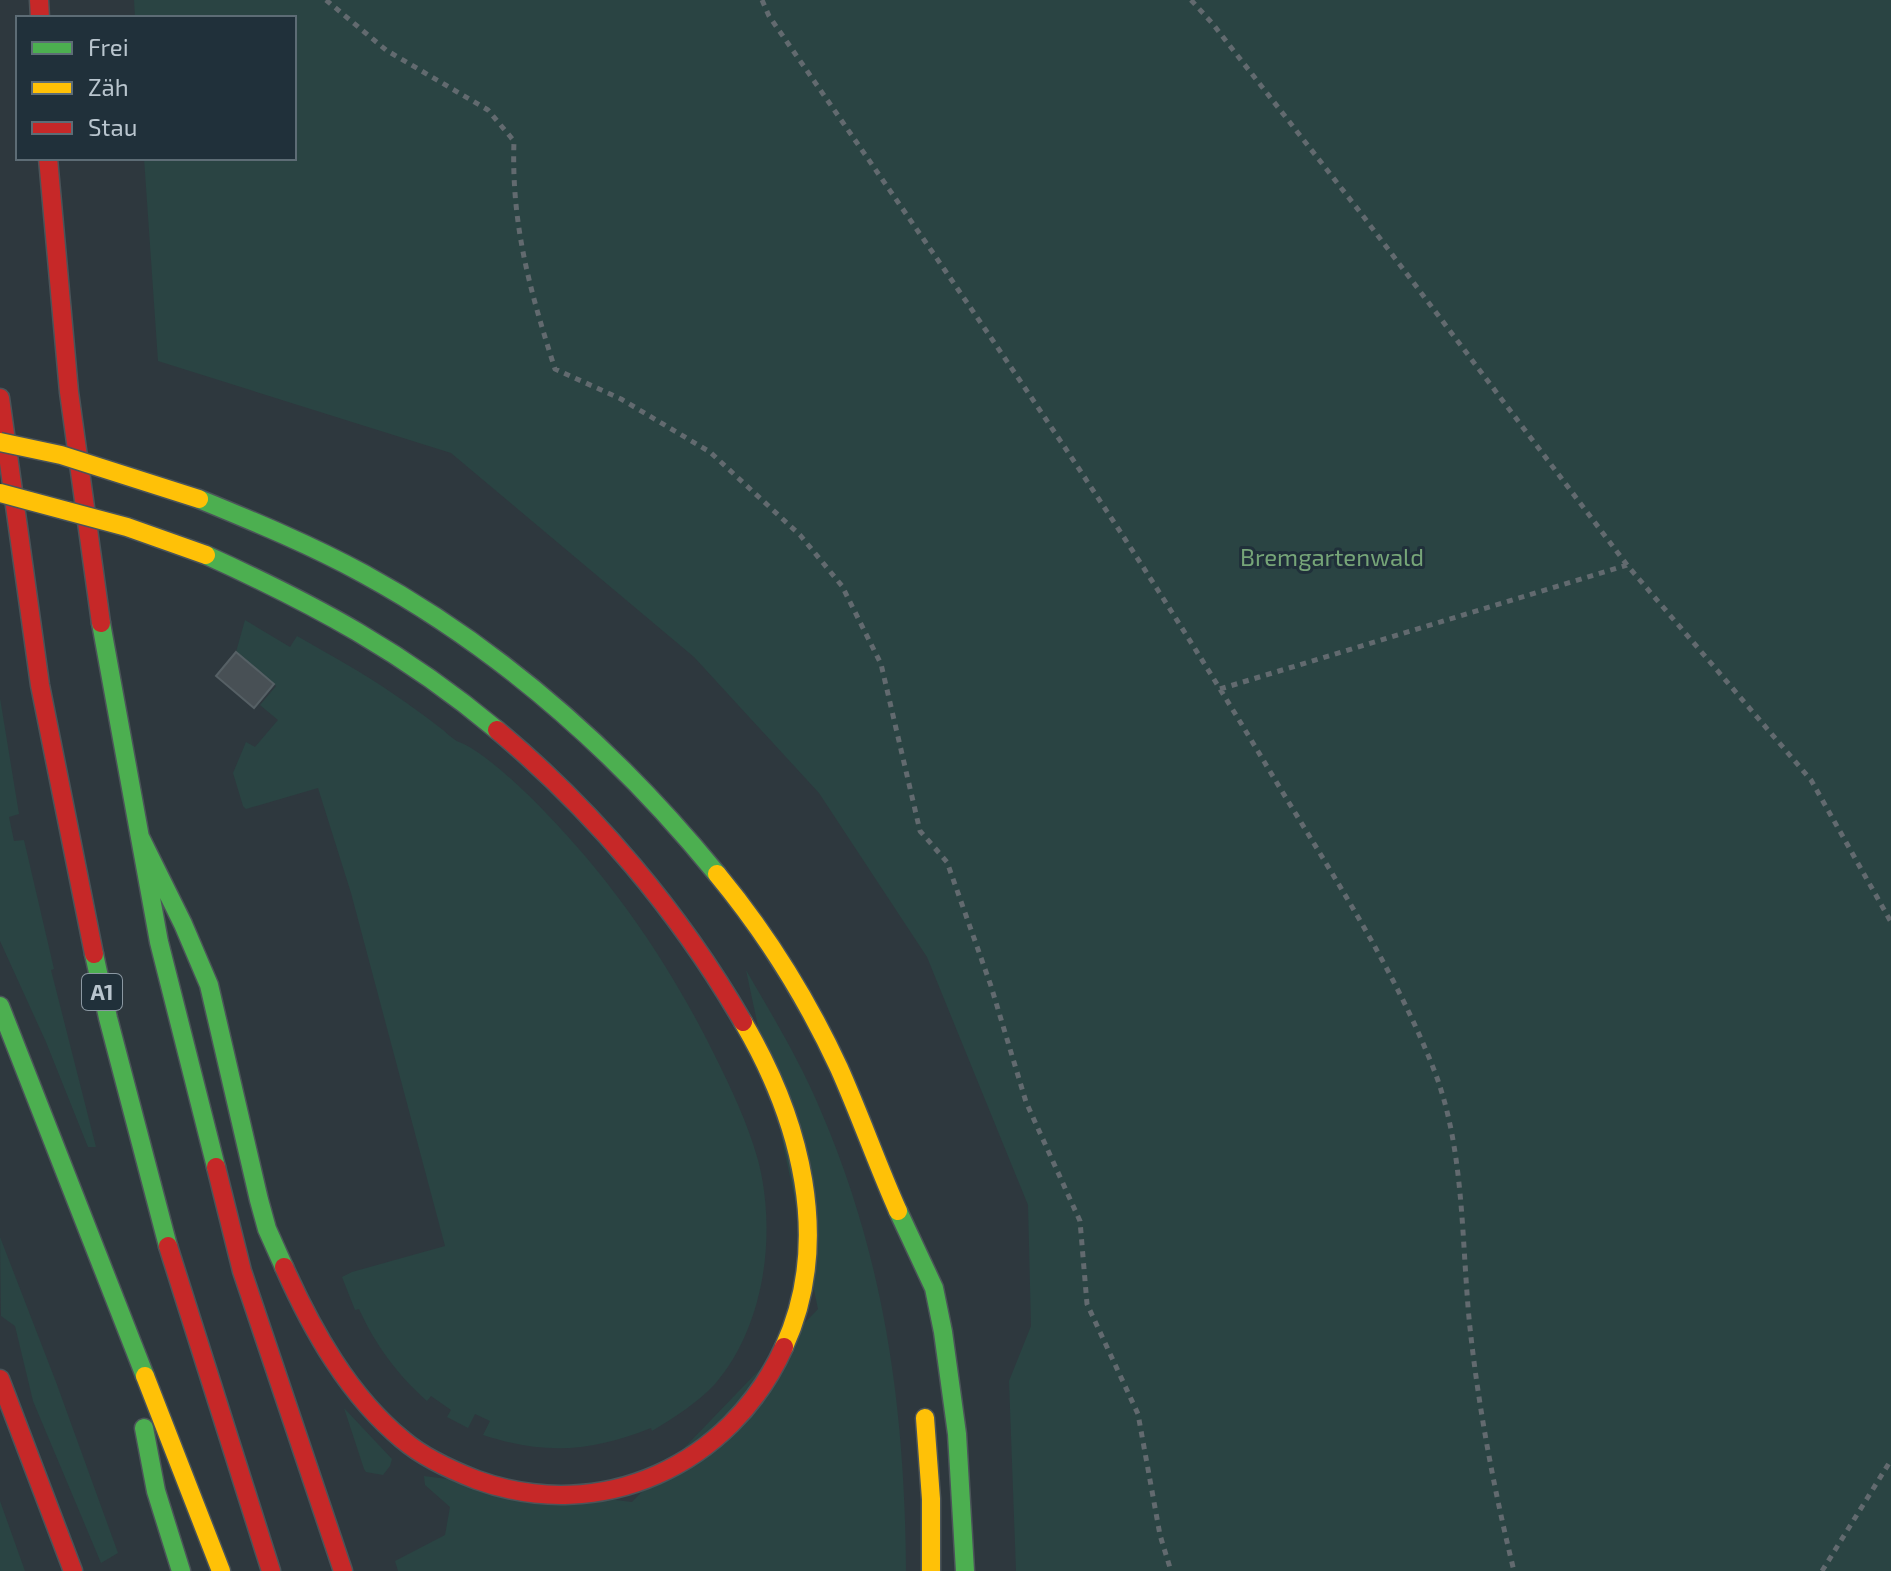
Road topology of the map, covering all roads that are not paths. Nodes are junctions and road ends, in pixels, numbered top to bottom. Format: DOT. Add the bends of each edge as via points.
graph roads {
  1 [pos="48,160"];
  2 [pos="0,398"];
  3 [pos="0,442"];
  4 [pos="0,493"];
  5 [pos="140,837"];
  6 [pos="0,1006"];
  7 [pos="884,1179"];
  8 [pos="899,1254"];
  9 [pos="120,1308"];
  10 [pos="0,1379"];
  11 [pos="924,1397"];
  12 [pos="73,1571"];
  13 [pos="181,1571"];
  14 [pos="221,1571"];
  15 [pos="271,1571"];
  16 [pos="343,1571"];
  17 [pos="931,1571"];
  18 [pos="965,1571"];
  1 -- 5 [label="highway" via="69,392 94,581"];
  2 -- 15 [label="highway, A1" via="40,685 108,1018 179,1286"];
  3 -- 7 [label="highway, bridge" via="61,455 199,499 295,539 386,585 546,697 624,767 692,840 753,920 810,1010"];
  4 -- 5 [label="highway, bridge" via="127,527 206,555 360,631 434,679 508,738 616,846 743,1020 792,1129 805,1189 803,1294 786,1346 763,1388 733,1425 696,1455 655,1477 611,1490 559,1496 489,1487 445,1469 404,1442 370,1409 308,1317 266,1228 207,978"];
  5 -- 16 [label="highway" via="159,942 238,1256"];
  6 -- 9 [label="highway"];
  7 -- 8 [label="highway"];
  7 -- 18 [label="highway" via="936,1293 954,1397"];
  9 -- 13 [label="highway" via="156,1491"];
  9 -- 14 [label="highway"];
  10 -- 12 [label="highway"];
  11 -- 17 [label="highway"];
}
